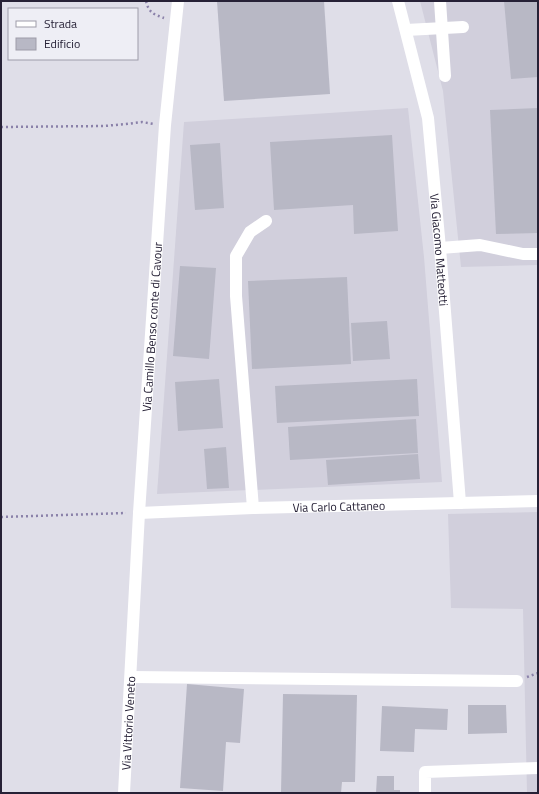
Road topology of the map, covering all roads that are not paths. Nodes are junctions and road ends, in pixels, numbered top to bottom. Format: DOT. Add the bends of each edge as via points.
graph roads {
  1 [pos="178,1"];
  2 [pos="398,1"];
  3 [pos="440,1"];
  4 [pos="463,27"];
  5 [pos="441,28"];
  6 [pos="406,30"];
  7 [pos="445,76"];
  8 [pos="266,221"];
  9 [pos="440,248"];
  10 [pos="538,254"];
  11 [pos="538,501"];
  12 [pos="460,503"];
  13 [pos="253,508"];
  14 [pos="139,513"];
  15 [pos="132,654"];
  16 [pos="131,677"];
  17 [pos="517,681"];
  18 [pos="538,768"];
  19 [pos="124,793"];
  20 [pos="425,793"];
  1 -- 14 [label="street, Via Camillo Benso conte di Cavour" via="165,125"];
  2 -- 6 [label="street, Via Giacomo Matteotti"];
  3 -- 5 [label="street"];
  4 -- 5 [label="street"];
  5 -- 6 [label="street"];
  5 -- 7 [label="street"];
  6 -- 9 [label="street, Via Giacomo Matteotti" via="428,118"];
  8 -- 13 [label="street" via="250,232 236,256 236,296"];
  9 -- 10 [label="street" via="480,245 523,254"];
  9 -- 12 [label="street, Via Giacomo Matteotti"];
  11 -- 12 [label="street, Via Carlo Cattaneo"];
  12 -- 13 [label="street, Via Carlo Cattaneo"];
  13 -- 14 [label="street, Via Carlo Cattaneo"];
  14 -- 15 [label="street, Via Camillo Benso conte di Cavour"];
  15 -- 16 [label="street, Via Vittorio Veneto"];
  16 -- 17 [label="street"];
  16 -- 19 [label="street, Via Vittorio Veneto"];
  18 -- 20 [label="street" via="425,772"];
}
